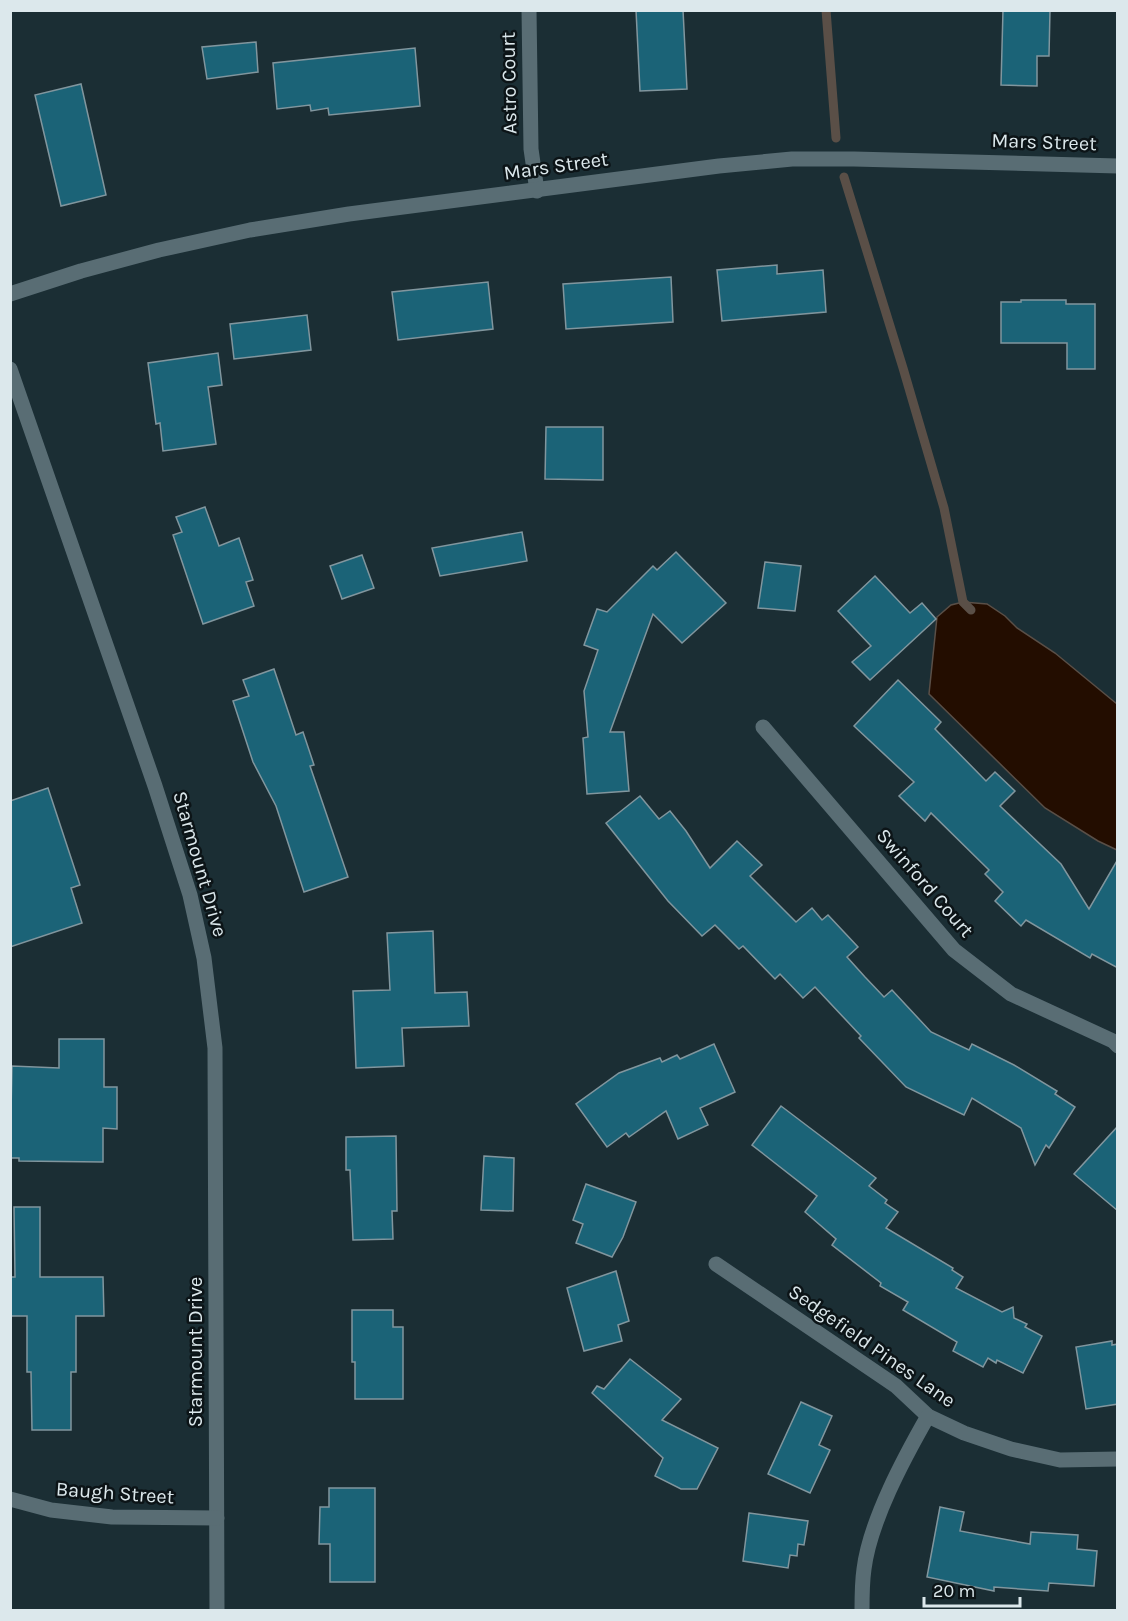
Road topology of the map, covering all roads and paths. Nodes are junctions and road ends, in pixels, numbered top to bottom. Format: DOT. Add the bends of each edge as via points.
graph roads {
  1 [pos="529,10"];
  2 [pos="1118,166"];
  3 [pos="537,191"];
  4 [pos="10,294"];
  5 [pos="10,369"];
  6 [pos="763,726"];
  7 [pos="1118,1046"];
  8 [pos="716,1264"];
  9 [pos="928,1416"];
  10 [pos="1118,1459"];
  11 [pos="10,1499"];
  12 [pos="217,1518"];
  13 [pos="217,1611"];
  14 [pos="862,1611"];
  1 -- 3 [label="street, Astro Court" via="531,149"];
  2 -- 3 [label="street, Mars Street" via="792,159"];
  3 -- 4 [label="street, Mars Street" via="250,230 159,250"];
  5 -- 12 [label="street, Starmount Drive" via="155,786 190,895 204,958 214,1048"];
  6 -- 7 [label="street, Swinford Court" via="954,950 1011,994"];
  8 -- 9 [label="street, Sedgefield Pines Lane" via="896,1386"];
  9 -- 10 [label="street, Sedgefield Pines Lane" via="1011,1449 1059,1460"];
  9 -- 14 [label="street" via="873,1530 864,1568"];
  11 -- 12 [label="street, Baugh Street" via="51,1510 112,1517"];
  12 -- 13 [label="street, Starmount Drive"];
}
